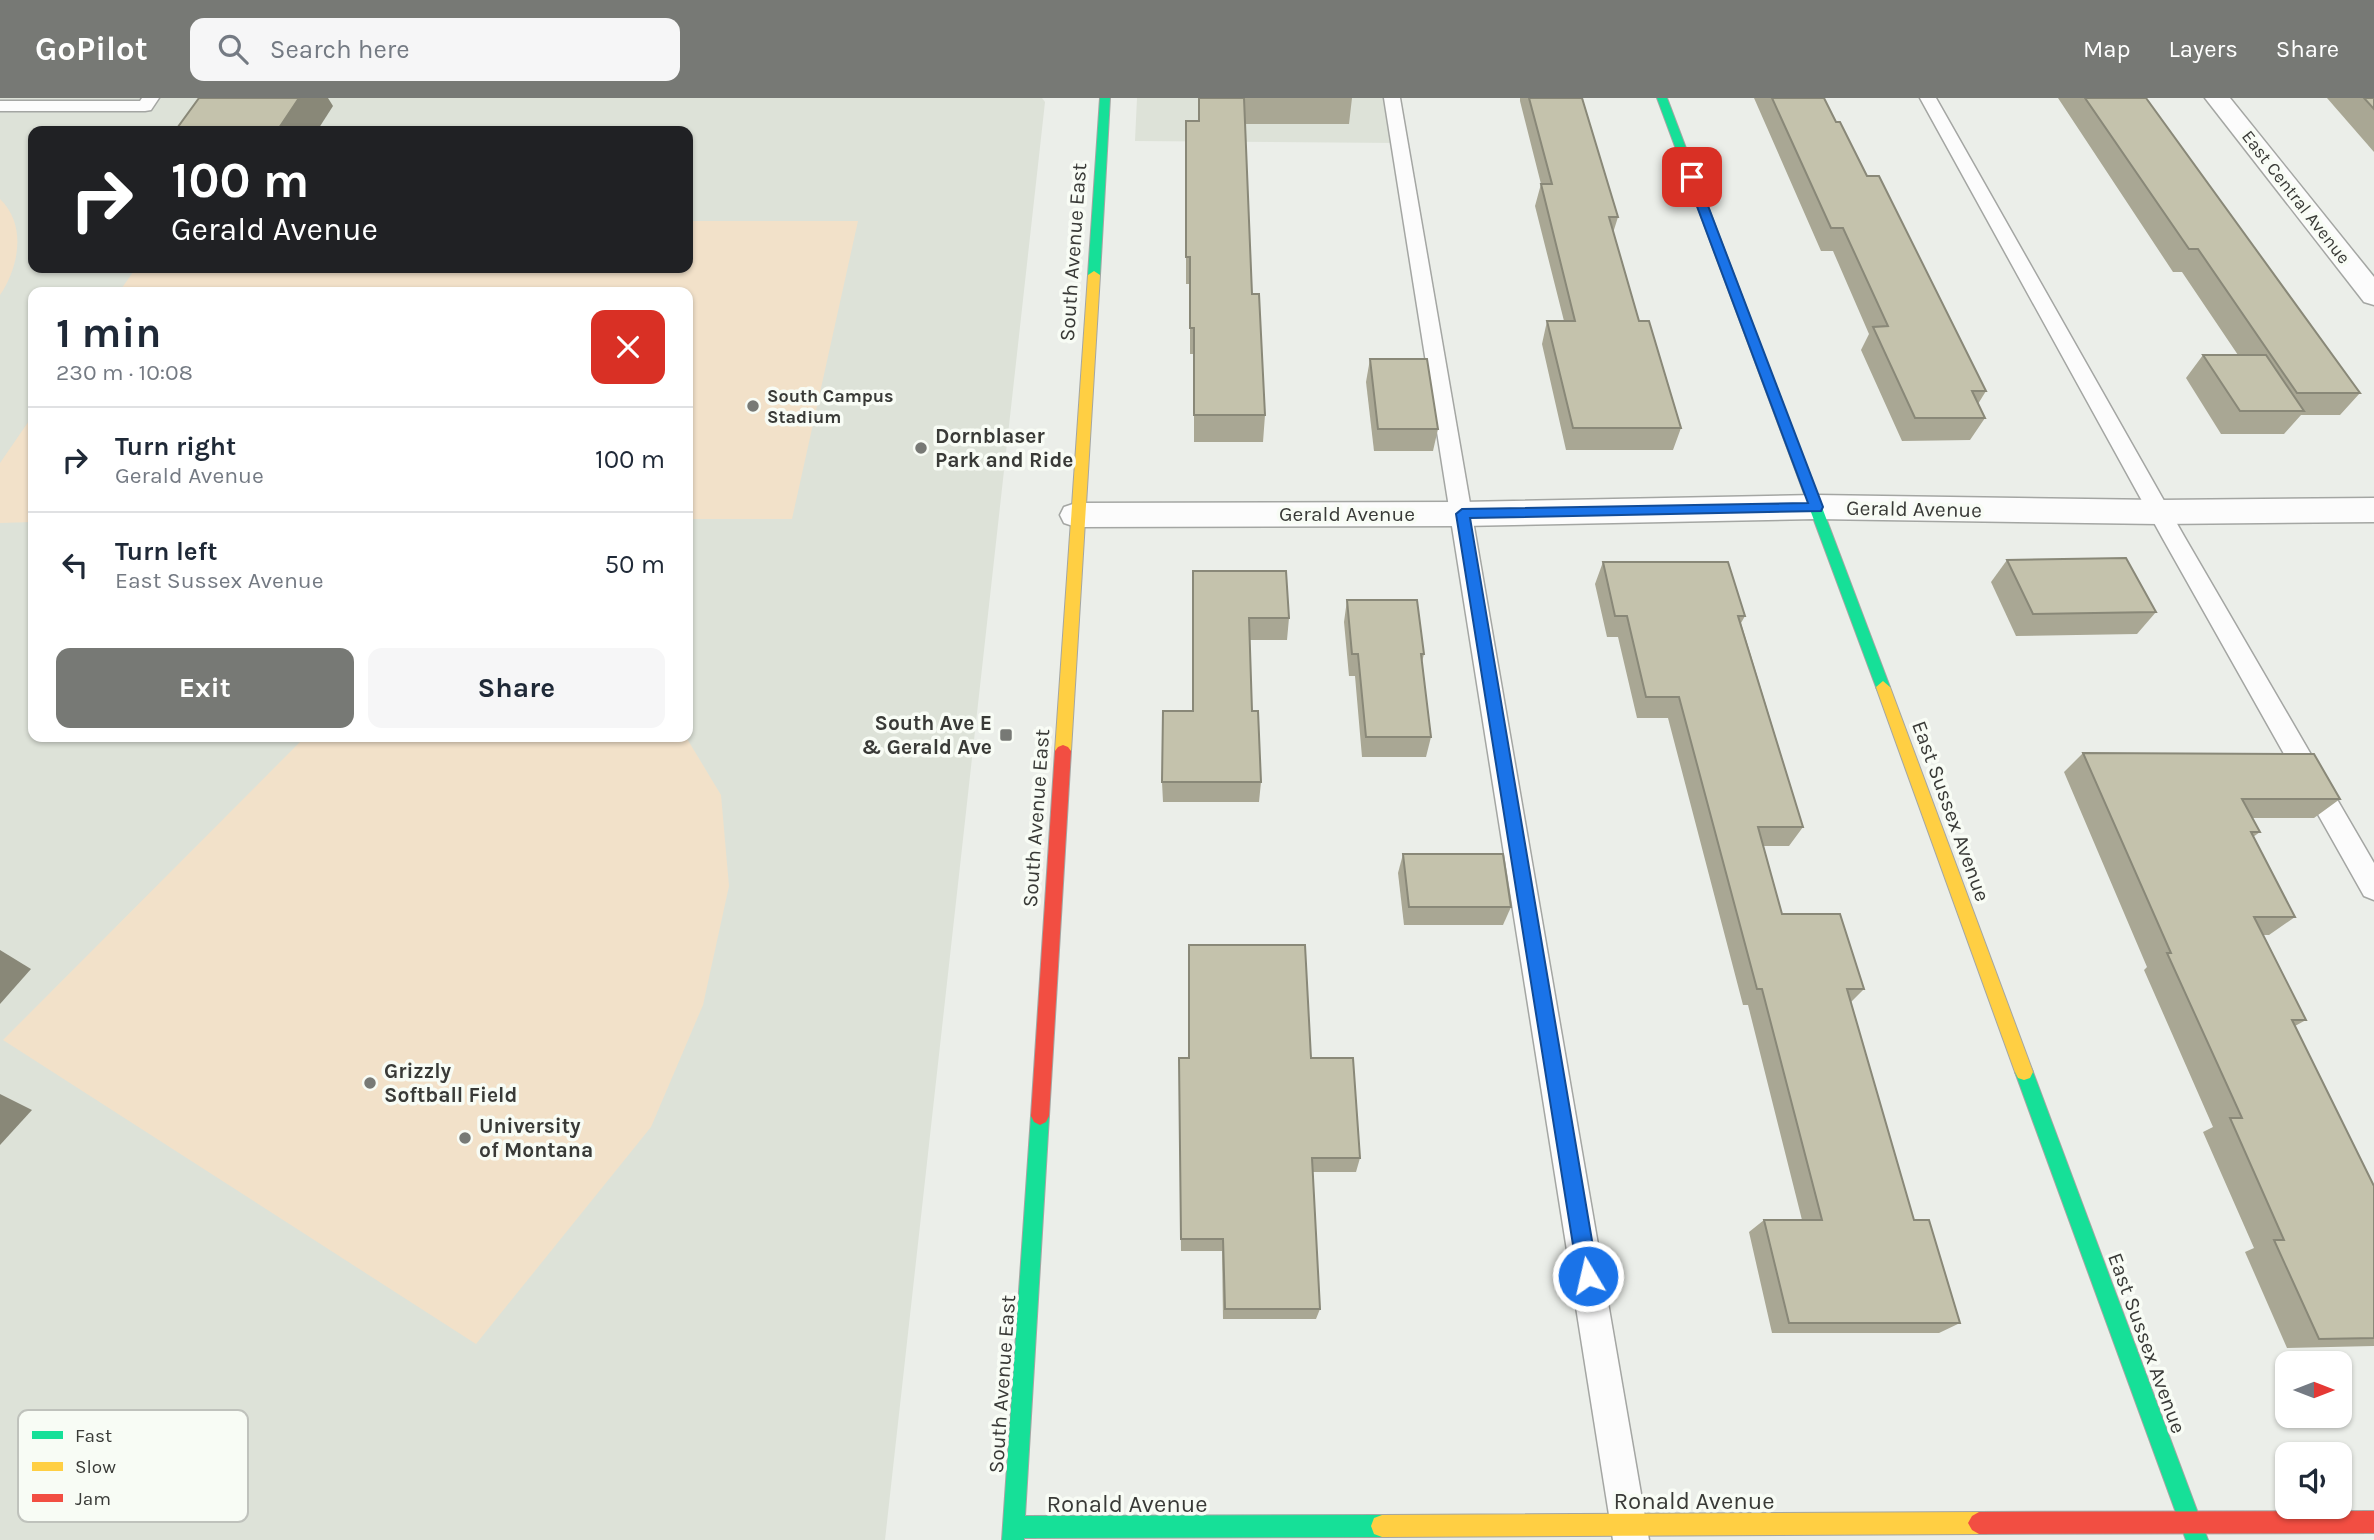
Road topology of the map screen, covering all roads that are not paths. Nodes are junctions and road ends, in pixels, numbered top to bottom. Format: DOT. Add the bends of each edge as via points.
graph roads {
  1 [pos="151,98"];
  2 [pos="1105,98"];
  3 [pos="1392,98"];
  4 [pos="1662,98"];
  5 [pos="1928,98"];
  6 [pos="2217,98"];
  7 [pos="0,106"];
  8 [pos="2374,296"];
  9 [pos="1816,507"];
  10 [pos="2374,510"];
  11 [pos="2159,512"];
  12 [pos="1076,514"];
  13 [pos="1462,514"];
  14 [pos="2374,888"];
  15 [pos="2191,1522"];
  16 [pos="2374,1522"];
  17 [pos="1630,1532"];
  18 [pos="1013,1534"];
  19 [pos="2197,1540"];
  1 -- 7 [label="lane" via="145,106"];
  2 -- 12 [label="street, South Avenue East"];
  3 -- 13 [label="lane"];
  4 -- 9 [label="street, East Sussex Avenue"];
  5 -- 11 [label="lane"];
  6 -- 8 [label="street, East Central Avenue"];
  9 -- 11 [label="street, Gerald Avenue"];
  9 -- 13 [label="street, Gerald Avenue"];
  9 -- 15 [label="street, East Sussex Avenue"];
  10 -- 11 [label="street, Gerald Avenue"];
  11 -- 14 [label="lane"];
  12 -- 13 [label="street, Gerald Avenue"];
  12 -- 18 [label="street, South Avenue East"];
  13 -- 17 [label="lane"];
  15 -- 16 [label="street, Ronald Avenue"];
  15 -- 17 [label="street, Ronald Avenue"];
  15 -- 19 [label="street, East Sussex Avenue"];
  17 -- 18 [label="street, Ronald Avenue"];
}
